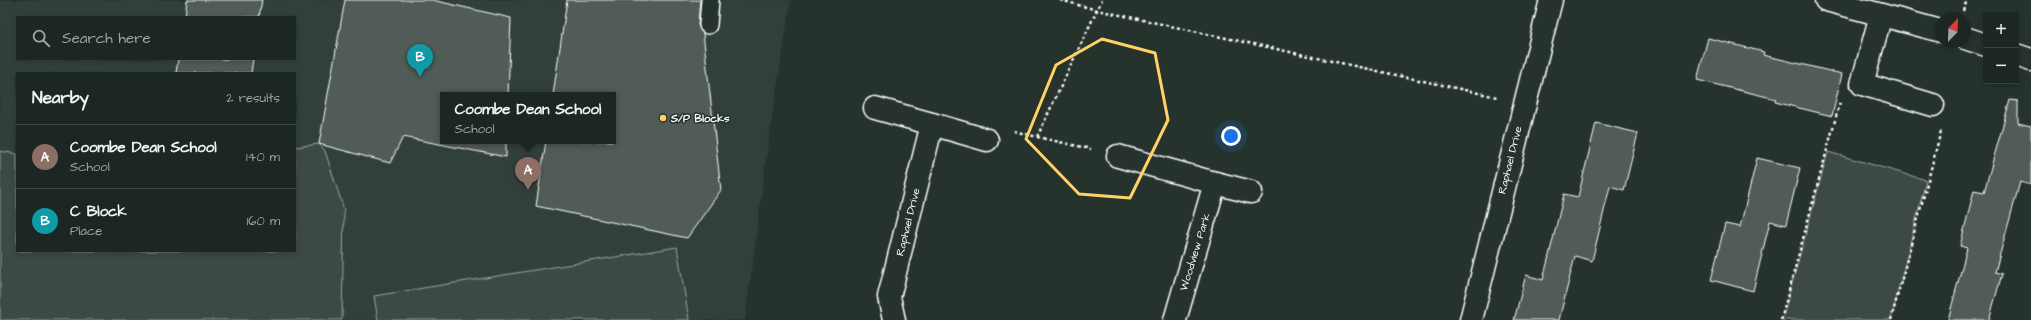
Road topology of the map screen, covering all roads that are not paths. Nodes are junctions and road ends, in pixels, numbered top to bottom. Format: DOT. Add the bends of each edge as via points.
graph roads {
  1 [pos="710,0"];
  2 [pos="1552,0"];
  3 [pos="1826,0"];
  4 [pos="1881,15"];
  5 [pos="708,25"];
  6 [pos="1935,29"];
  7 [pos="1971,40"];
  8 [pos="1983,44"];
  9 [pos="2019,56"];
  10 [pos="2031,60"];
  11 [pos="1933,106"];
  12 [pos="875,108"];
  13 [pos="932,124"];
  14 [pos="987,140"];
  15 [pos="1118,156"];
  16 [pos="1216,183"];
  17 [pos="1251,192"];
  18 [pos="894,320"];
  19 [pos="1175,320"];
  20 [pos="1471,320"];
  1 -- 5 [label="lane"];
  2 -- 20 [label="street, Raphael Drive"];
  3 -- 4 [label="street"];
  4 -- 6 [label="street"];
  4 -- 11 [label="street" via="1862,84"];
  7 -- 8 [label="street"];
  9 -- 10 [label="street"];
  12 -- 13 [label="street"];
  13 -- 14 [label="street"];
  13 -- 18 [label="street, Raphael Drive" via="889,297"];
  15 -- 16 [label="street"];
  16 -- 17 [label="street"];
  16 -- 19 [label="street, Woodview Park"];
}
